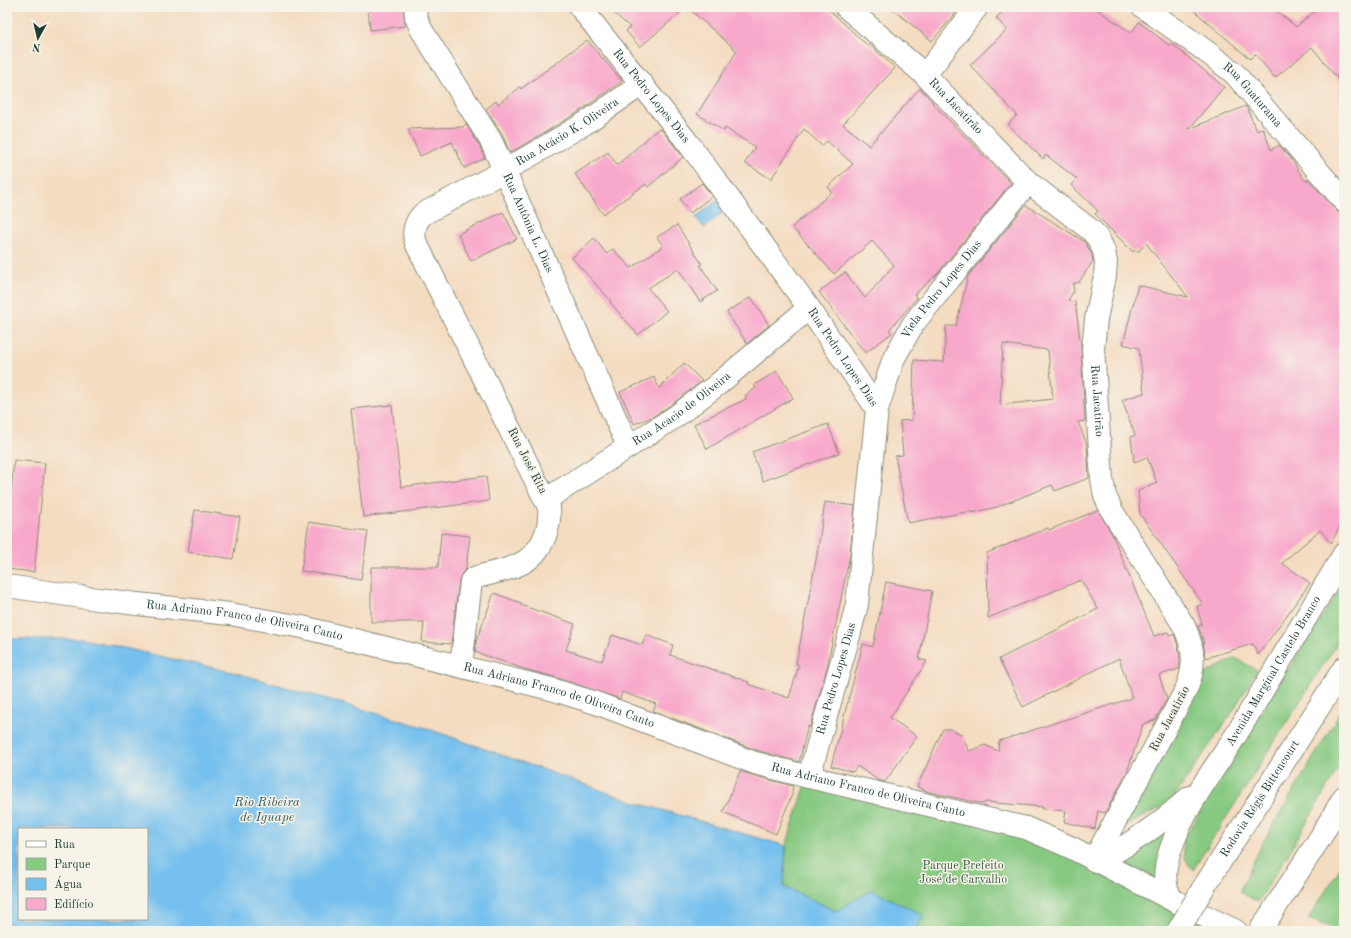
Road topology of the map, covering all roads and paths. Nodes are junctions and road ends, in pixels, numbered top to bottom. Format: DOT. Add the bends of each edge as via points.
graph roads {
  1 [pos="415,7"];
  2 [pos="580,7"];
  3 [pos="846,7"];
  4 [pos="977,7"];
  5 [pos="1143,7"];
  6 [pos="925,76"];
  7 [pos="642,84"];
  8 [pos="504,171"];
  9 [pos="1028,182"];
  10 [pos="1344,201"];
  11 [pos="414,230"];
  12 [pos="810,308"];
  13 [pos="877,409"];
  14 [pos="628,446"];
  15 [pos="547,499"];
  16 [pos="1344,554"];
  17 [pos="7,586"];
  18 [pos="461,666"];
  19 [pos="1344,668"];
  20 [pos="809,777"];
  21 [pos="1202,787"];
  22 [pos="1344,797"];
  23 [pos="1344,813"];
  24 [pos="1320,838"];
  25 [pos="1095,861"];
  26 [pos="1173,900"];
  27 [pos="1261,929"];
  28 [pos="1178,931"];
  29 [pos="1236,931"];
  1 -- 8 [label="main road, Rua Antônia L. Dias" via="421,29 491,141"];
  2 -- 7 [label="main road, Rua Pedro Lopes Dias"];
  3 -- 6 [label="main road, Rua Jacatirão"];
  4 -- 6 [label="main road"];
  5 -- 10 [label="main road, Rua Guaturama" via="1234,73"];
  6 -- 9 [label="main road, Rua Jacatirão"];
  7 -- 8 [label="main road, Rua Acácio K. Oliveira" via="584,124"];
  7 -- 12 [label="main road, Rua Pedro Lopes Dias"];
  8 -- 11 [label="main road, Rua Acácio K. Oliveira" via="424,214"];
  8 -- 14 [label="main road, Rua Antônia L. Dias"];
  9 -- 13 [label="main road, Viela Pedro Lopes Dias" via="913,324 894,358"];
  9 -- 25 [label="main road, Rua Jacatirão" via="1092,231 1104,251 1105,276 1093,349 1105,496 1184,626 1193,650 1192,673 1186,692"];
  11 -- 15 [label="main road, Rua José Rita" via="416,243"];
  12 -- 13 [label="main road, Rua Pedro Lopes Dias"];
  12 -- 14 [label="main road, Rua Acacio de Oliveira" via="676,417"];
  13 -- 20 [label="main road, Rua Pedro Lopes Dias" via="857,604"];
  14 -- 15 [label="main road, Rua Acacio de Oliveira"];
  15 -- 18 [label="main road, Rua José Rita" via="550,520 537,552 518,565 471,581"];
  16 -- 21 [label="main road, Avenida Marginal Castelo Branco"];
  17 -- 18 [label="main road, Rua Adriano Franco de Oliveira Canto" via="230,614 302,627"];
  18 -- 20 [label="main road, Rua Adriano Franco de Oliveira Canto" via="596,703 755,762"];
  19 -- 28 [label="main road, Rodovia Régis Bittencourt, bridge"];
  20 -- 25 [label="main road, Rua Adriano Franco de Oliveira Canto" via="1026,828"];
  21 -- 25 [label="main road, Avenida Marginal Castelo Branco" via="1169,816 1110,855"];
  21 -- 26 [label="main road, Avenida Marginal Castelo Branco" via="1174,839 1165,884"];
  22 -- 24 [label="main road"];
  23 -- 24 [label="main road"];
  24 -- 27 [label="main road"];
  25 -- 26 [label="main road, Rua Adriano Franco de Oliveira Canto"];
  26 -- 29 [label="main road, Rua Adriano Franco de Oliveira Canto"];
}
